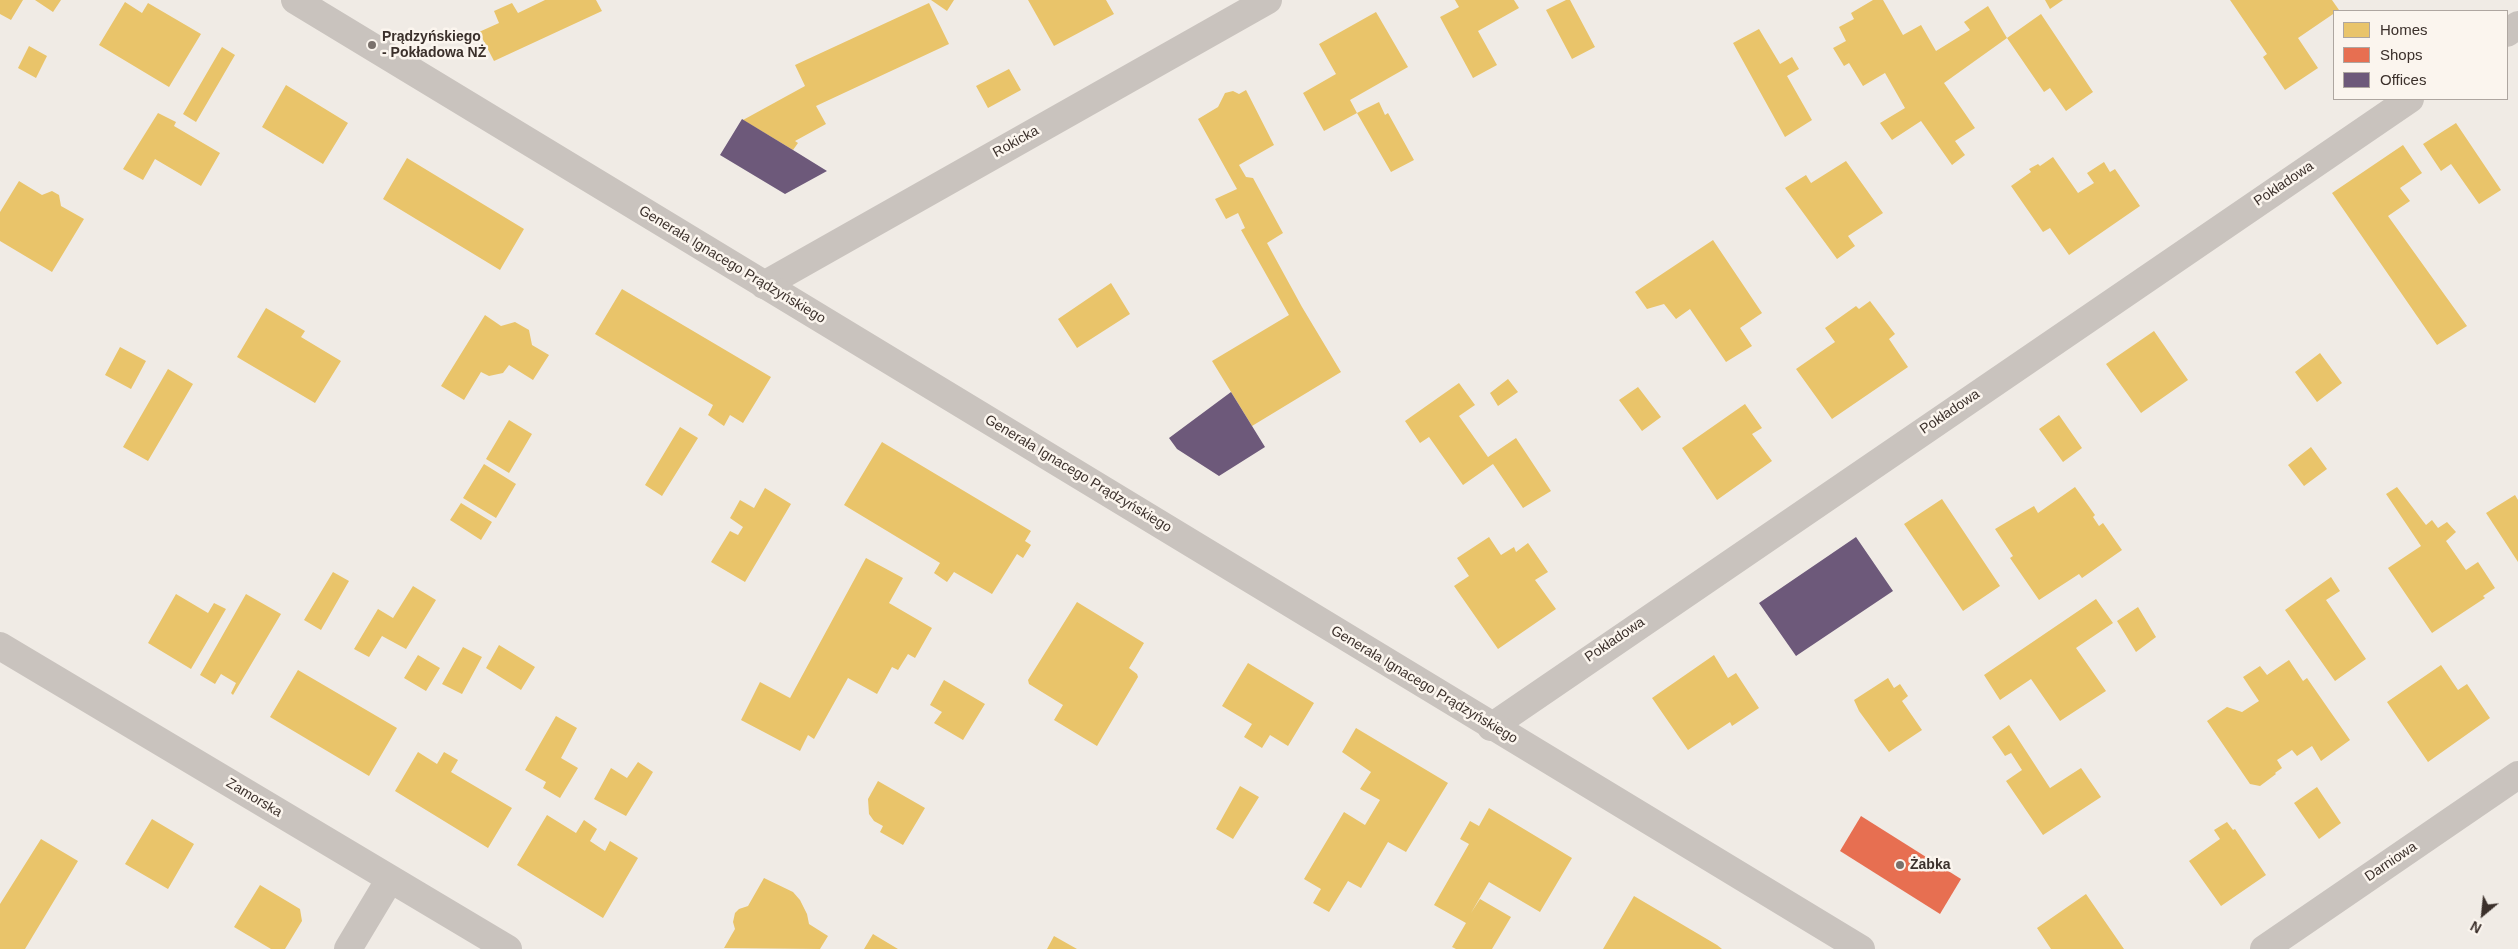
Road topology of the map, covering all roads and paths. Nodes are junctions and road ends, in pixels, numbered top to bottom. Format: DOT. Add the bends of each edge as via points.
graph roads {
  1 [pos="296,0"];
  2 [pos="1268,0"];
  3 [pos="2409,100"];
  4 [pos="764,285"];
  5 [pos="0,646"];
  6 [pos="1491,727"];
  7 [pos="2518,776"];
  8 [pos="390,879"];
  9 [pos="348,949"];
  10 [pos="508,949"];
  11 [pos="1861,949"];
  12 [pos="2264,949"];
  1 -- 4 [label="street, Generała Ignacego Prądzyńskiego"];
  2 -- 4 [label="street, Rokicka"];
  3 -- 6 [label="street, Pokładowa"];
  4 -- 6 [label="street, Generała Ignacego Prądzyńskiego"];
  5 -- 8 [label="street, Zamorska"];
  6 -- 11 [label="street, Generała Ignacego Prądzyńskiego"];
  7 -- 12 [label="street, Darniowa"];
  8 -- 9 [label="street"];
  8 -- 10 [label="street, Zamorska"];
}
